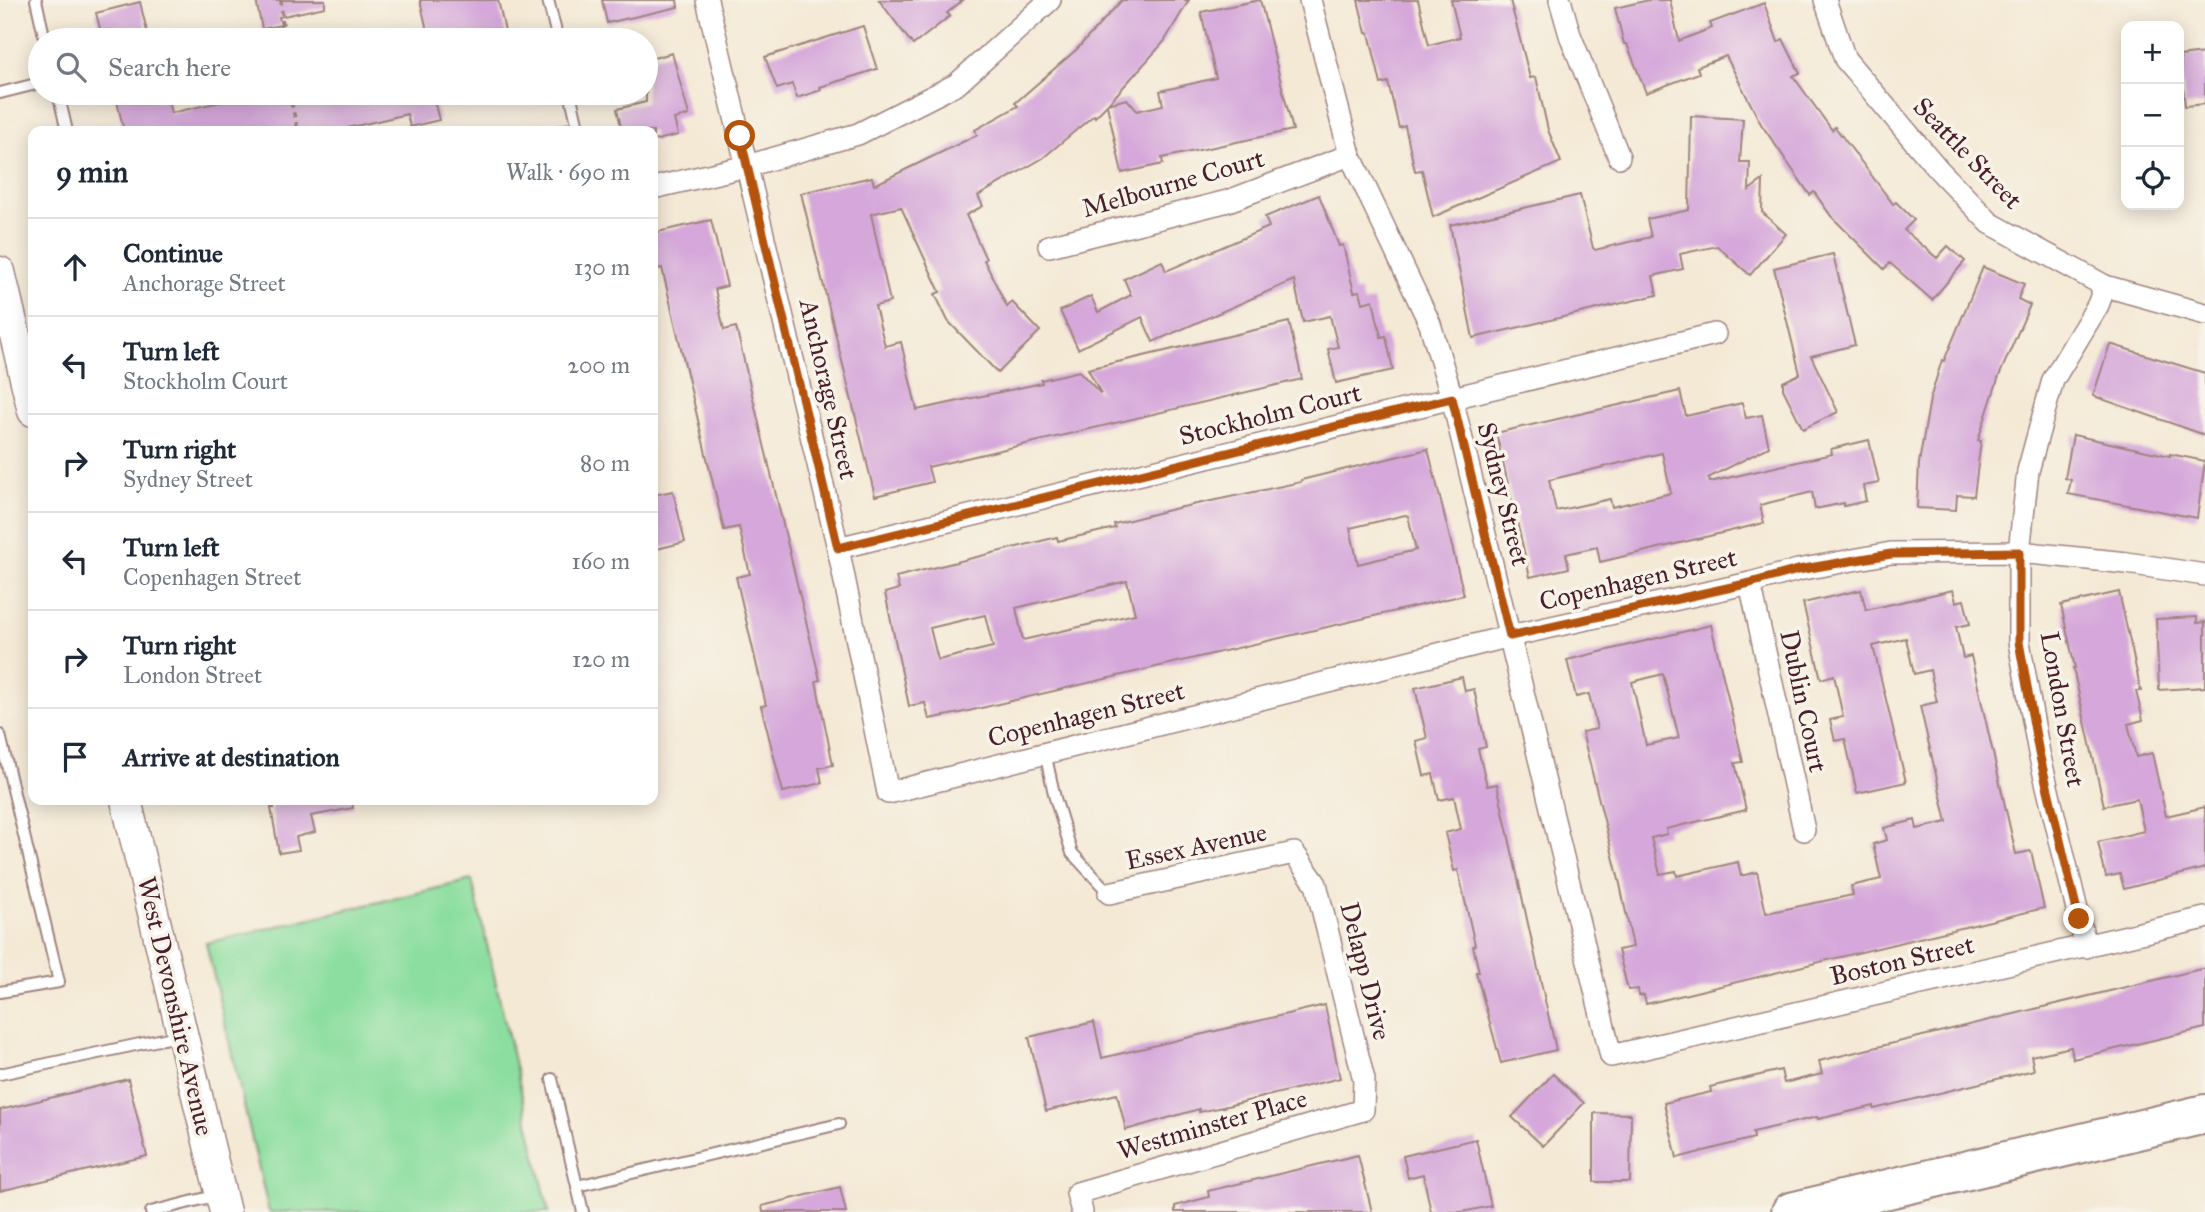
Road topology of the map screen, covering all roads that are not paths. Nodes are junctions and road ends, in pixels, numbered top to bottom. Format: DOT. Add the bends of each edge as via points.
graph roads {
  1 [pos="36,0"];
  2 [pos="548,0"];
  3 [pos="707,0"];
  4 [pos="1050,0"];
  5 [pos="1310,0"];
  6 [pos="1560,0"];
  7 [pos="1825,0"];
  8 [pos="42,28"];
  9 [pos="555,28"];
  10 [pos="28,86"];
  11 [pos="0,93"];
  12 [pos="61,105"];
  13 [pos="573,105"];
  14 [pos="66,126"];
  15 [pos="578,126"];
  16 [pos="1350,155"];
  17 [pos="1619,157"];
  18 [pos="747,166"];
  19 [pos="658,187"];
  20 [pos="1049,246"];
  21 [pos="0,272"];
  22 [pos="2105,286"];
  23 [pos="2205,314"];
  24 [pos="1715,334"];
  25 [pos="24,335"];
  26 [pos="28,369"];
  27 [pos="1452,398"];
  28 [pos="838,548"];
  29 [pos="2019,552"];
  30 [pos="2205,575"];
  31 [pos="1750,583"];
  32 [pos="1510,636"];
  33 [pos="0,735"];
  34 [pos="1045,753"];
  35 [pos="888,793"];
  36 [pos="127,805"];
  37 [pos="1804,830"];
  38 [pos="1294,853"];
  39 [pos="1109,893"];
  40 [pos="2205,918"];
  41 [pos="2086,947"];
  42 [pos="0,992"];
  43 [pos="183,1035"];
  44 [pos="1611,1056"];
  45 [pos="0,1074"];
  46 [pos="552,1079"];
  47 [pos="1363,1110"];
  48 [pos="2205,1114"];
  49 [pos="838,1124"];
  50 [pos="577,1185"];
  51 [pos="1080,1202"];
  52 [pos="223,1203"];
  53 [pos="151,1212"];
  54 [pos="583,1212"];
  55 [pos="1791,1212"];
  1 -- 8 [label="lane"];
  2 -- 9 [label="lane"];
  3 -- 18 [label="street, Anchorage Street"];
  4 -- 18 [label="street" via="957,84 858,134"];
  5 -- 16 [label="street, Sydney Street"];
  6 -- 17 [label="street"];
  7 -- 22 [label="street, Seattle Street" via="1845,59 1990,223"];
  10 -- 11 [label="lane"];
  12 -- 14 [label="lane"];
  13 -- 15 [label="lane"];
  16 -- 20 [label="street, Melbourne Court" via="1228,201"];
  16 -- 27 [label="street, Sydney Street" via="1430,324"];
  18 -- 19 [label="street"];
  18 -- 28 [label="street, Anchorage Street"];
  21 -- 25 [label="main road"];
  22 -- 23 [label="street, Seattle Street"];
  22 -- 29 [label="street, London Street" via="2053,380 2028,471"];
  24 -- 27 [label="street, Stockholm Court"];
  25 -- 26 [label="main road"];
  27 -- 28 [label="street, Stockholm Court"];
  27 -- 32 [label="street, Sydney Street"];
  28 -- 35 [label="street, Anchorage Street"];
  29 -- 30 [label="street, Copenhagen Street"];
  29 -- 31 [label="street, Copenhagen Street" via="1891,554"];
  29 -- 41 [label="street, London Street" via="2019,642 2039,753"];
  31 -- 32 [label="street, Copenhagen Street"];
  31 -- 37 [label="street, Dublin Court"];
  32 -- 34 [label="street, Copenhagen Street"];
  32 -- 44 [label="street, Sydney Street"];
  33 -- 42 [label="lane" via="59,982"];
  34 -- 35 [label="street, Copenhagen Street"];
  34 -- 39 [label="lane" via="1072,853"];
  36 -- 43 [label="main road, West Devonshire Avenue"];
  38 -- 39 [label="street, Essex Avenue"];
  38 -- 47 [label="street, Delapp Drive" via="1316,884 1364,1080"];
  40 -- 41 [label="street, Boston Street"];
  41 -- 44 [label="street, Boston Street"];
  43 -- 45 [label="lane"];
  43 -- 52 [label="main road, West Devonshire Avenue"];
  46 -- 50 [label="lane"];
  47 -- 51 [label="street, Westminster Place"];
  48 -- 55 [label="highway"];
  49 -- 50 [label="lane"];
  50 -- 54 [label="lane"];
  52 -- 53 [label="lane"];
}
